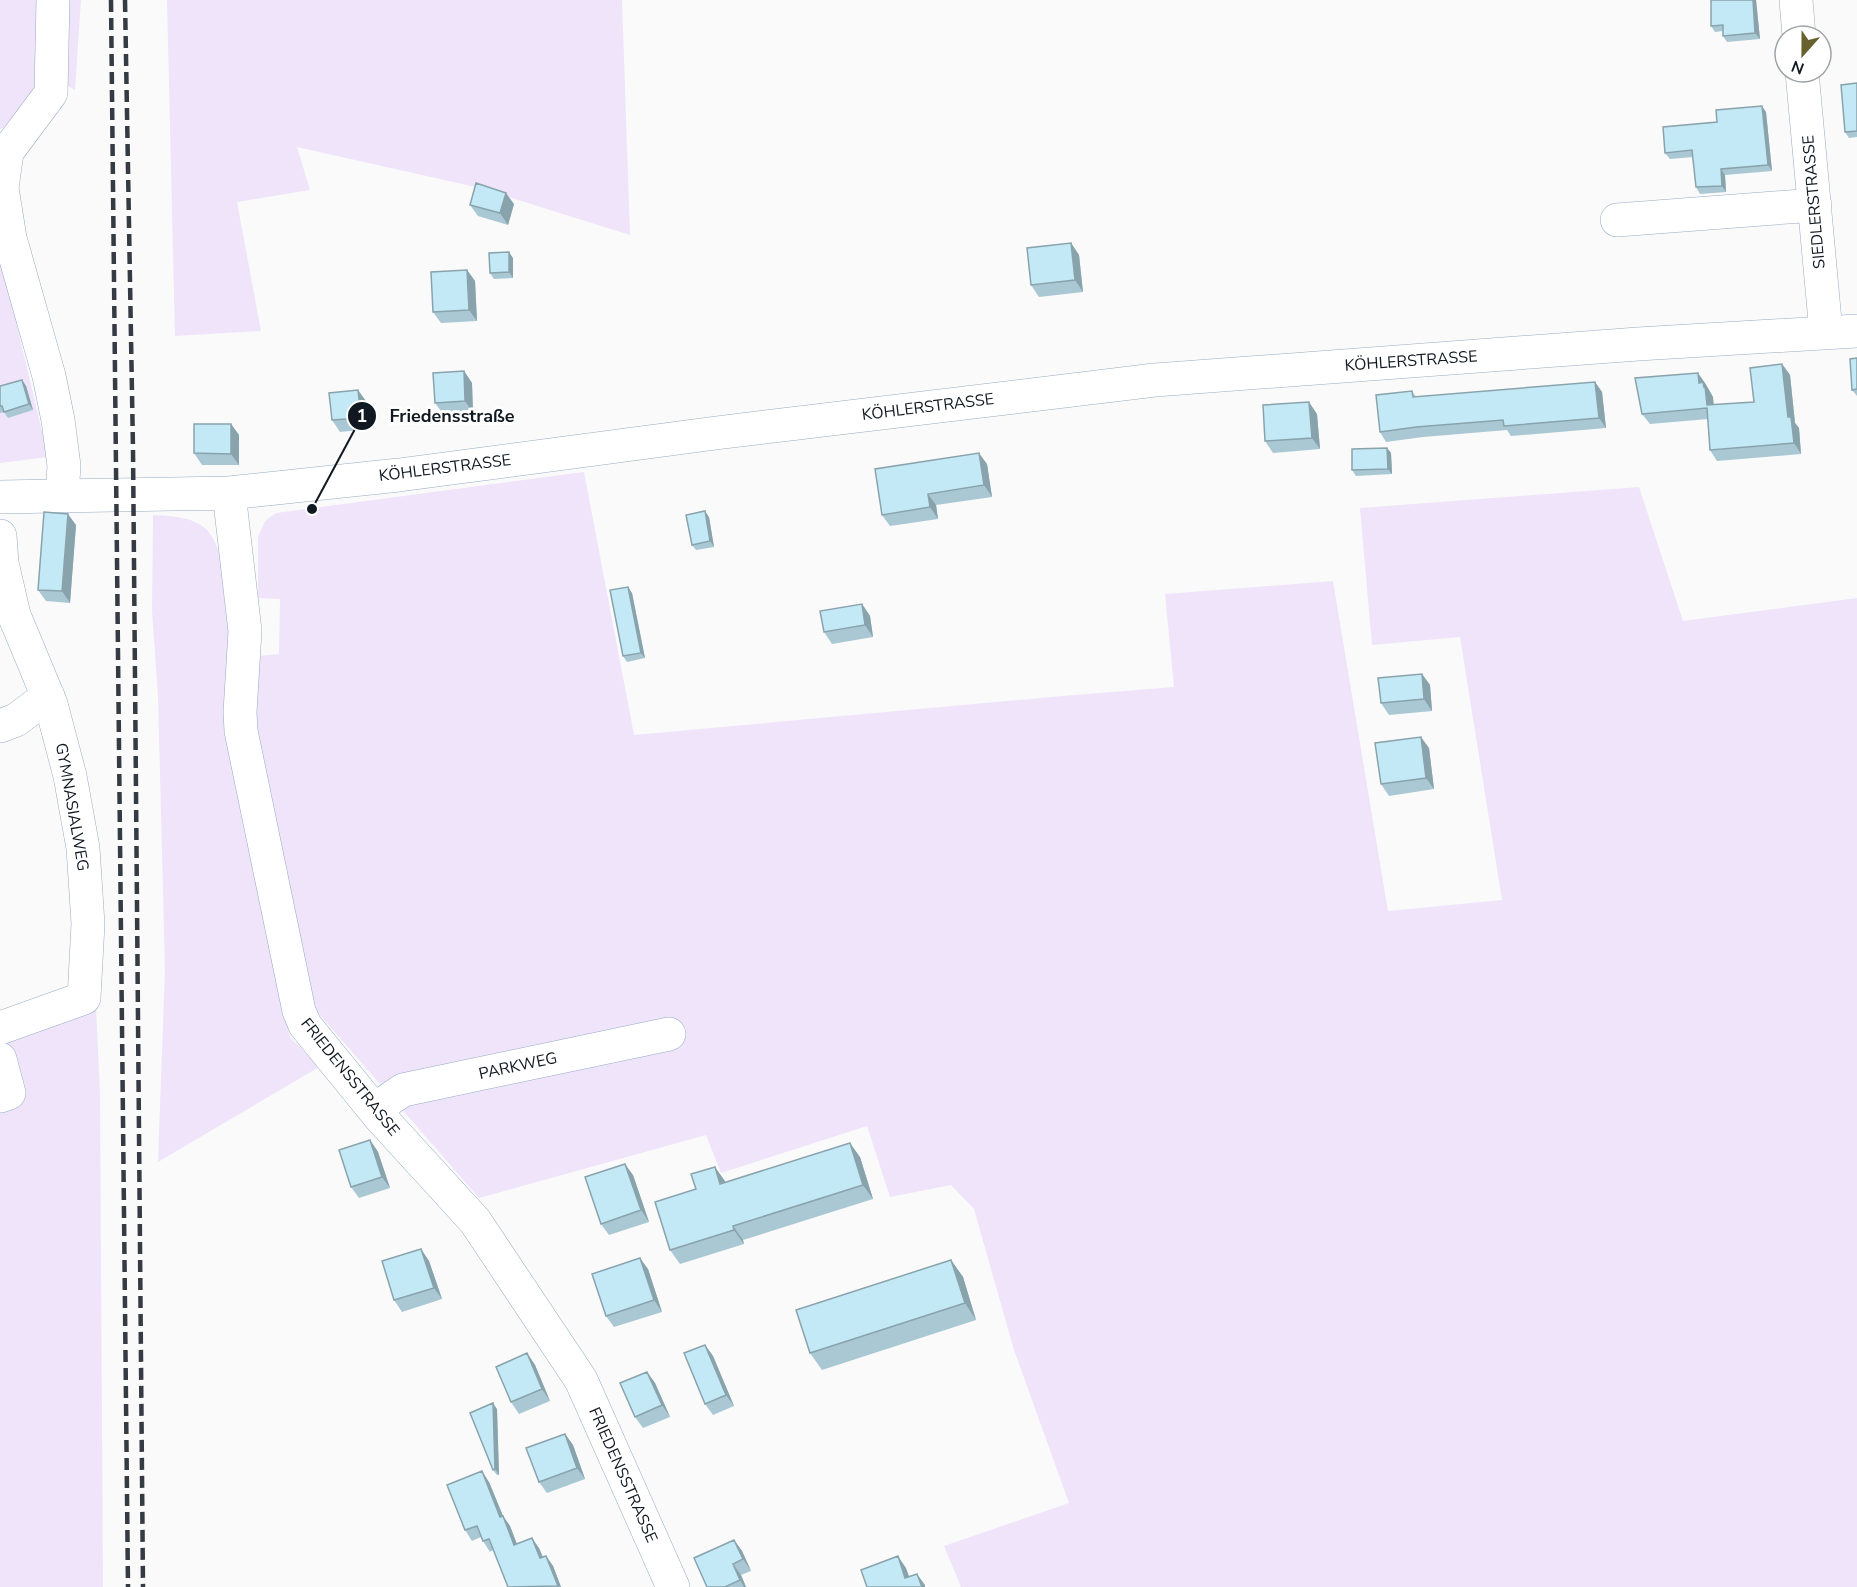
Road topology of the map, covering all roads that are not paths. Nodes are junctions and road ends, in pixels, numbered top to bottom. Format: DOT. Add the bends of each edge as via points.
graph roads {
  1 [pos="53,0"];
  2 [pos="1796,0"];
  3 [pos="1798,24"];
  4 [pos="1803,84"];
  5 [pos="1815,205"];
  6 [pos="1617,220"];
  7 [pos="1842,331"];
  8 [pos="229,493"];
  9 [pos="62,494"];
  10 [pos="0,497"];
  11 [pos="0,536"];
  12 [pos="48,696"];
  13 [pos="0,726"];
  14 [pos="6,1026"];
  15 [pos="669,1034"];
  16 [pos="0,1053"];
  17 [pos="0,1059"];
  18 [pos="0,1096"];
  19 [pos="379,1116"];
  20 [pos="673,1587"];
  1 -- 9 [label="street" via="51,93 7,152 2,188 10,238 58,420"];
  2 -- 3 [label="street"];
  4 -- 5 [label="street, SIEDLERSTRASSE"];
  5 -- 6 [label="street"];
  5 -- 7 [label="street, SIEDLERSTRASSE"];
  7 -- 8 [label="street, KÖHLERSTRASSE" via="1155,380"];
  8 -- 9 [label="street, KÖHLERSTRASSE"];
  8 -- 19 [label="street, FRIEDENSSTRASSE" via="245,631 241,731 299,1011 305,1025"];
  9 -- 10 [label="street, KÖHLERSTRASSE"];
  11 -- 12 [label="street, GYMNASIALWEG" via="14,615"];
  12 -- 13 [label="street" via="16,720"];
  12 -- 14 [label="street, GYMNASIALWEG" via="70,776 83,848 88,924 84,998"];
  14 -- 16 [label="street"];
  15 -- 19 [label="street, PARKWEG" via="403,1090 387,1101"];
  17 -- 18 [label="street" via="9,1093"];
  19 -- 20 [label="street, FRIEDENSSTRASSE" via="476,1221 581,1380"];
}
